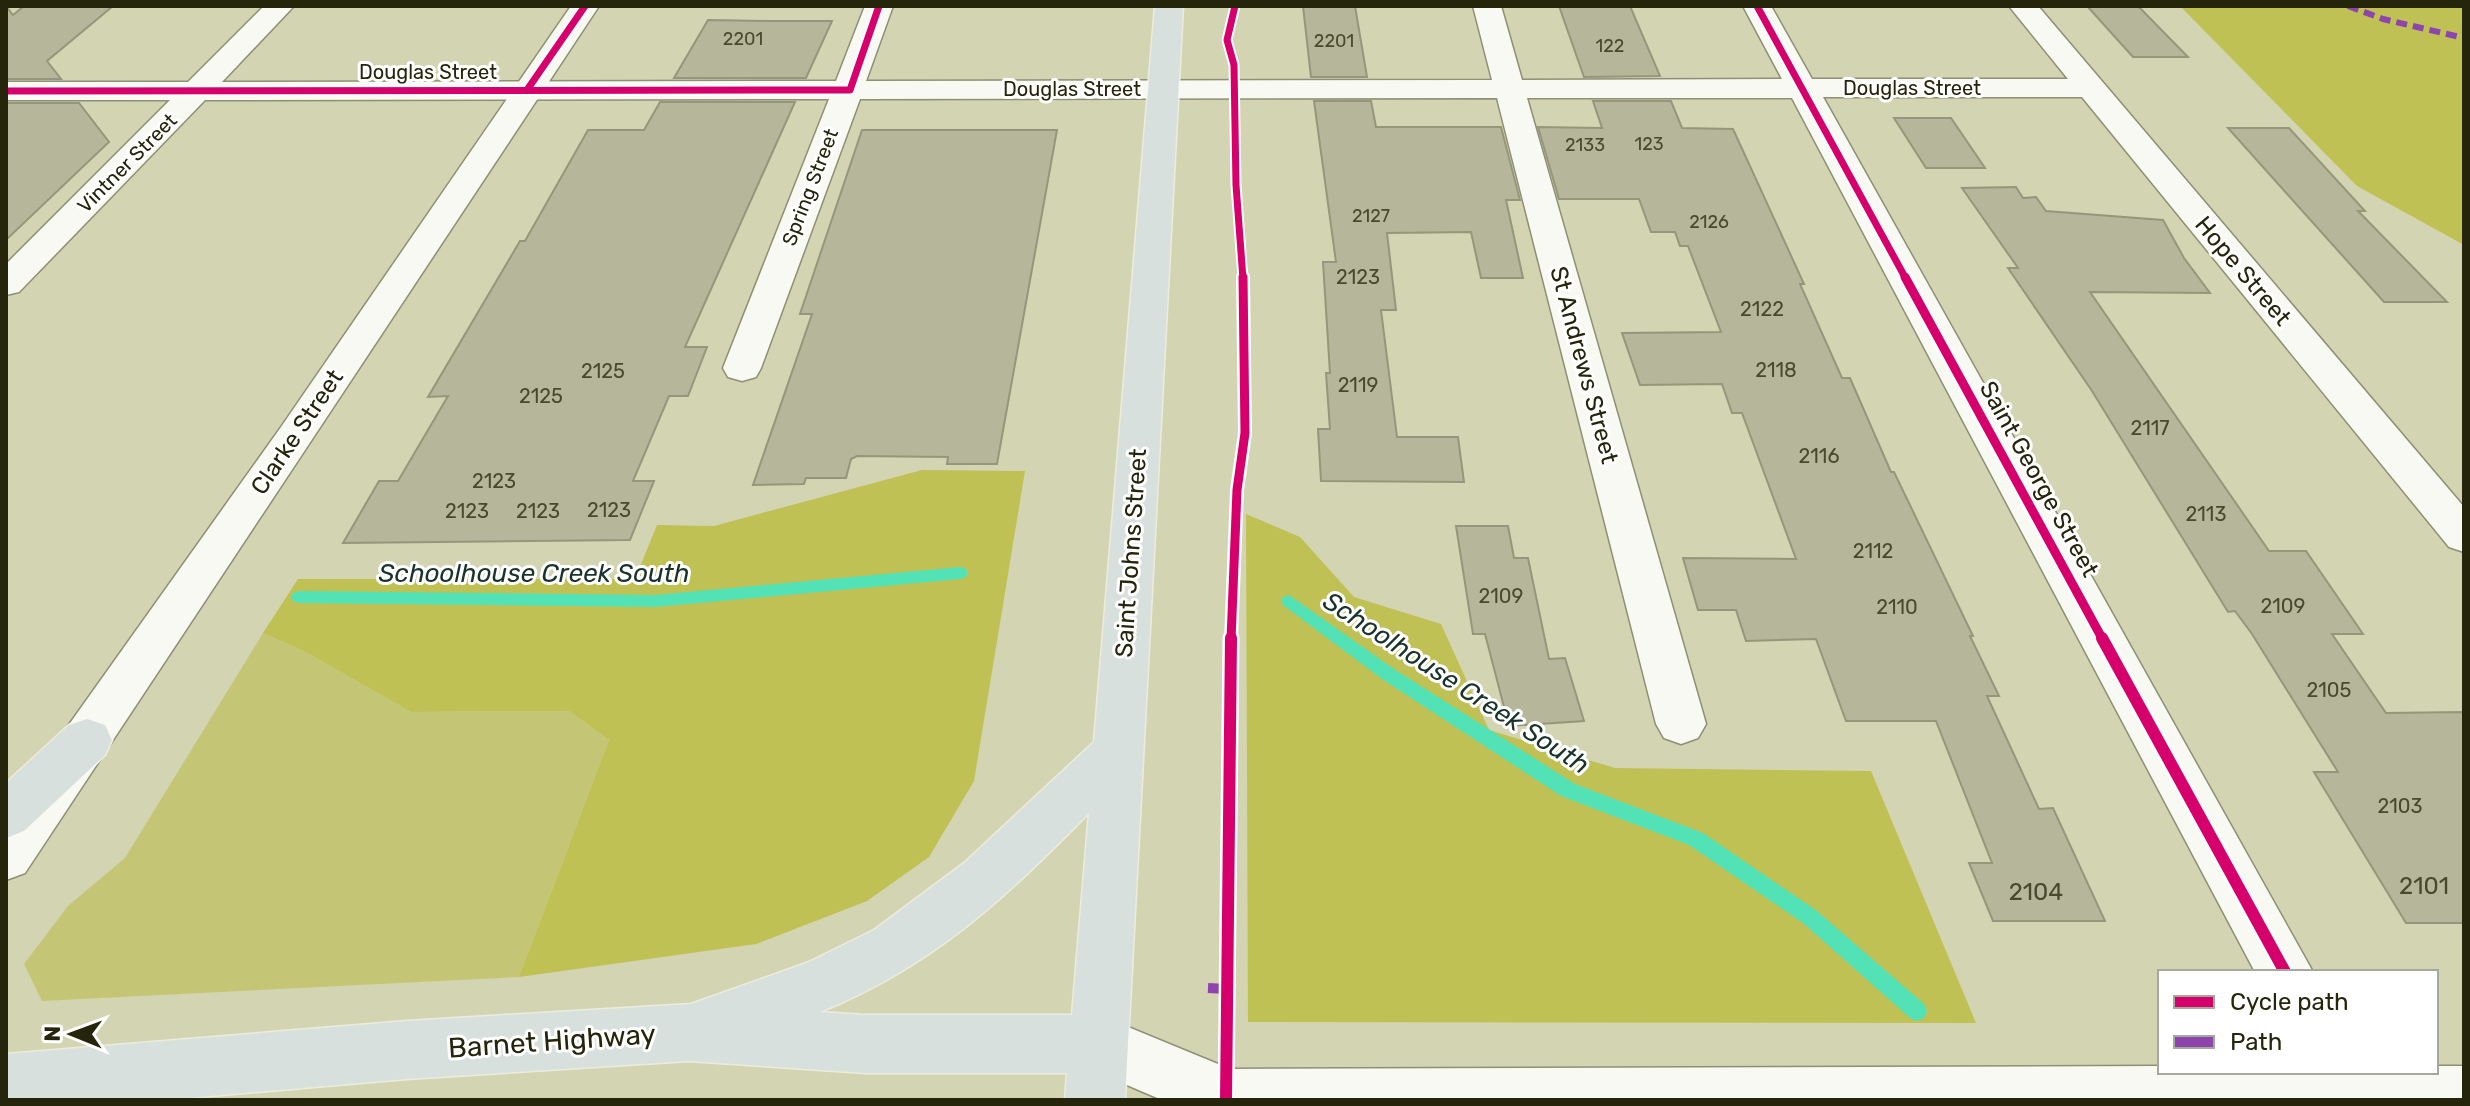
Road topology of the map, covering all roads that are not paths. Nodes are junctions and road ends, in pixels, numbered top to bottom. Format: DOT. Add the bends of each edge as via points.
graph roads {
  1 [pos="280,6"];
  2 [pos="585,6"];
  3 [pos="879,6"];
  4 [pos="1169,6"];
  5 [pos="1487,6"];
  6 [pos="1757,6"];
  7 [pos="2023,6"];
  8 [pos="1164,88"];
  9 [pos="1804,88"];
  10 [pos="2091,88"];
  11 [pos="200,90"];
  12 [pos="527,90"];
  13 [pos="850,90"];
  14 [pos="1509,90"];
  15 [pos="6,91"];
  16 [pos="6,284"];
  17 [pos="742,368"];
  18 [pos="2464,536"];
  19 [pos="1681,724"];
  20 [pos="87,740"];
  21 [pos="1118,751"];
  22 [pos="6,815"];
  23 [pos="6,856"];
  24 [pos="2284,970"];
  25 [pos="689,1032"];
  26 [pos="1099,1044"];
  27 [pos="6,1084"];
  28 [pos="2346,1085"];
  29 [pos="2464,1096"];
  30 [pos="1223,1099"];
  31 [pos="1095,1100"];
  1 -- 11 [label="street, Vintner Street"];
  2 -- 12 [label="street, Clarke Street"];
  3 -- 13 [label="street, Spring Street"];
  4 -- 8 [label="main road, Saint Johns Street"];
  5 -- 14 [label="street, St Andrews Street"];
  6 -- 9 [label="street, Saint George Street"];
  7 -- 10 [label="street, Hope Street"];
  8 -- 13 [label="street, Douglas Street"];
  8 -- 14 [label="street, Douglas Street"];
  8 -- 21 [label="main road, Saint Johns Street"];
  9 -- 10 [label="street, Douglas Street"];
  9 -- 14 [label="street, Douglas Street"];
  9 -- 24 [label="street, Saint George Street"];
  10 -- 18 [label="street, Hope Street"];
  11 -- 12 [label="street, Douglas Street"];
  11 -- 15 [label="street, Douglas Street"];
  11 -- 16 [label="street, Vintner Street"];
  12 -- 13 [label="street, Douglas Street"];
  12 -- 20 [label="street, Clarke Street"];
  13 -- 17 [label="street, Spring Street"];
  14 -- 19 [label="street, St Andrews Street"];
  20 -- 22 [label="main road"];
  20 -- 23 [label="street, Clarke Street"];
  21 -- 25 [label="main road" via="982,879 892,949 835,977"];
  21 -- 26 [label="main road, Saint Johns Street"];
  25 -- 26 [label="main road, Barnet Highway" via="865,1044"];
  25 -- 27 [label="main road, Barnet Highway"];
  26 -- 30 [label="street"];
  26 -- 31 [label="main road, Saint Johns Street"];
  28 -- 29 [label="street"];
  28 -- 30 [label="street"];
}
